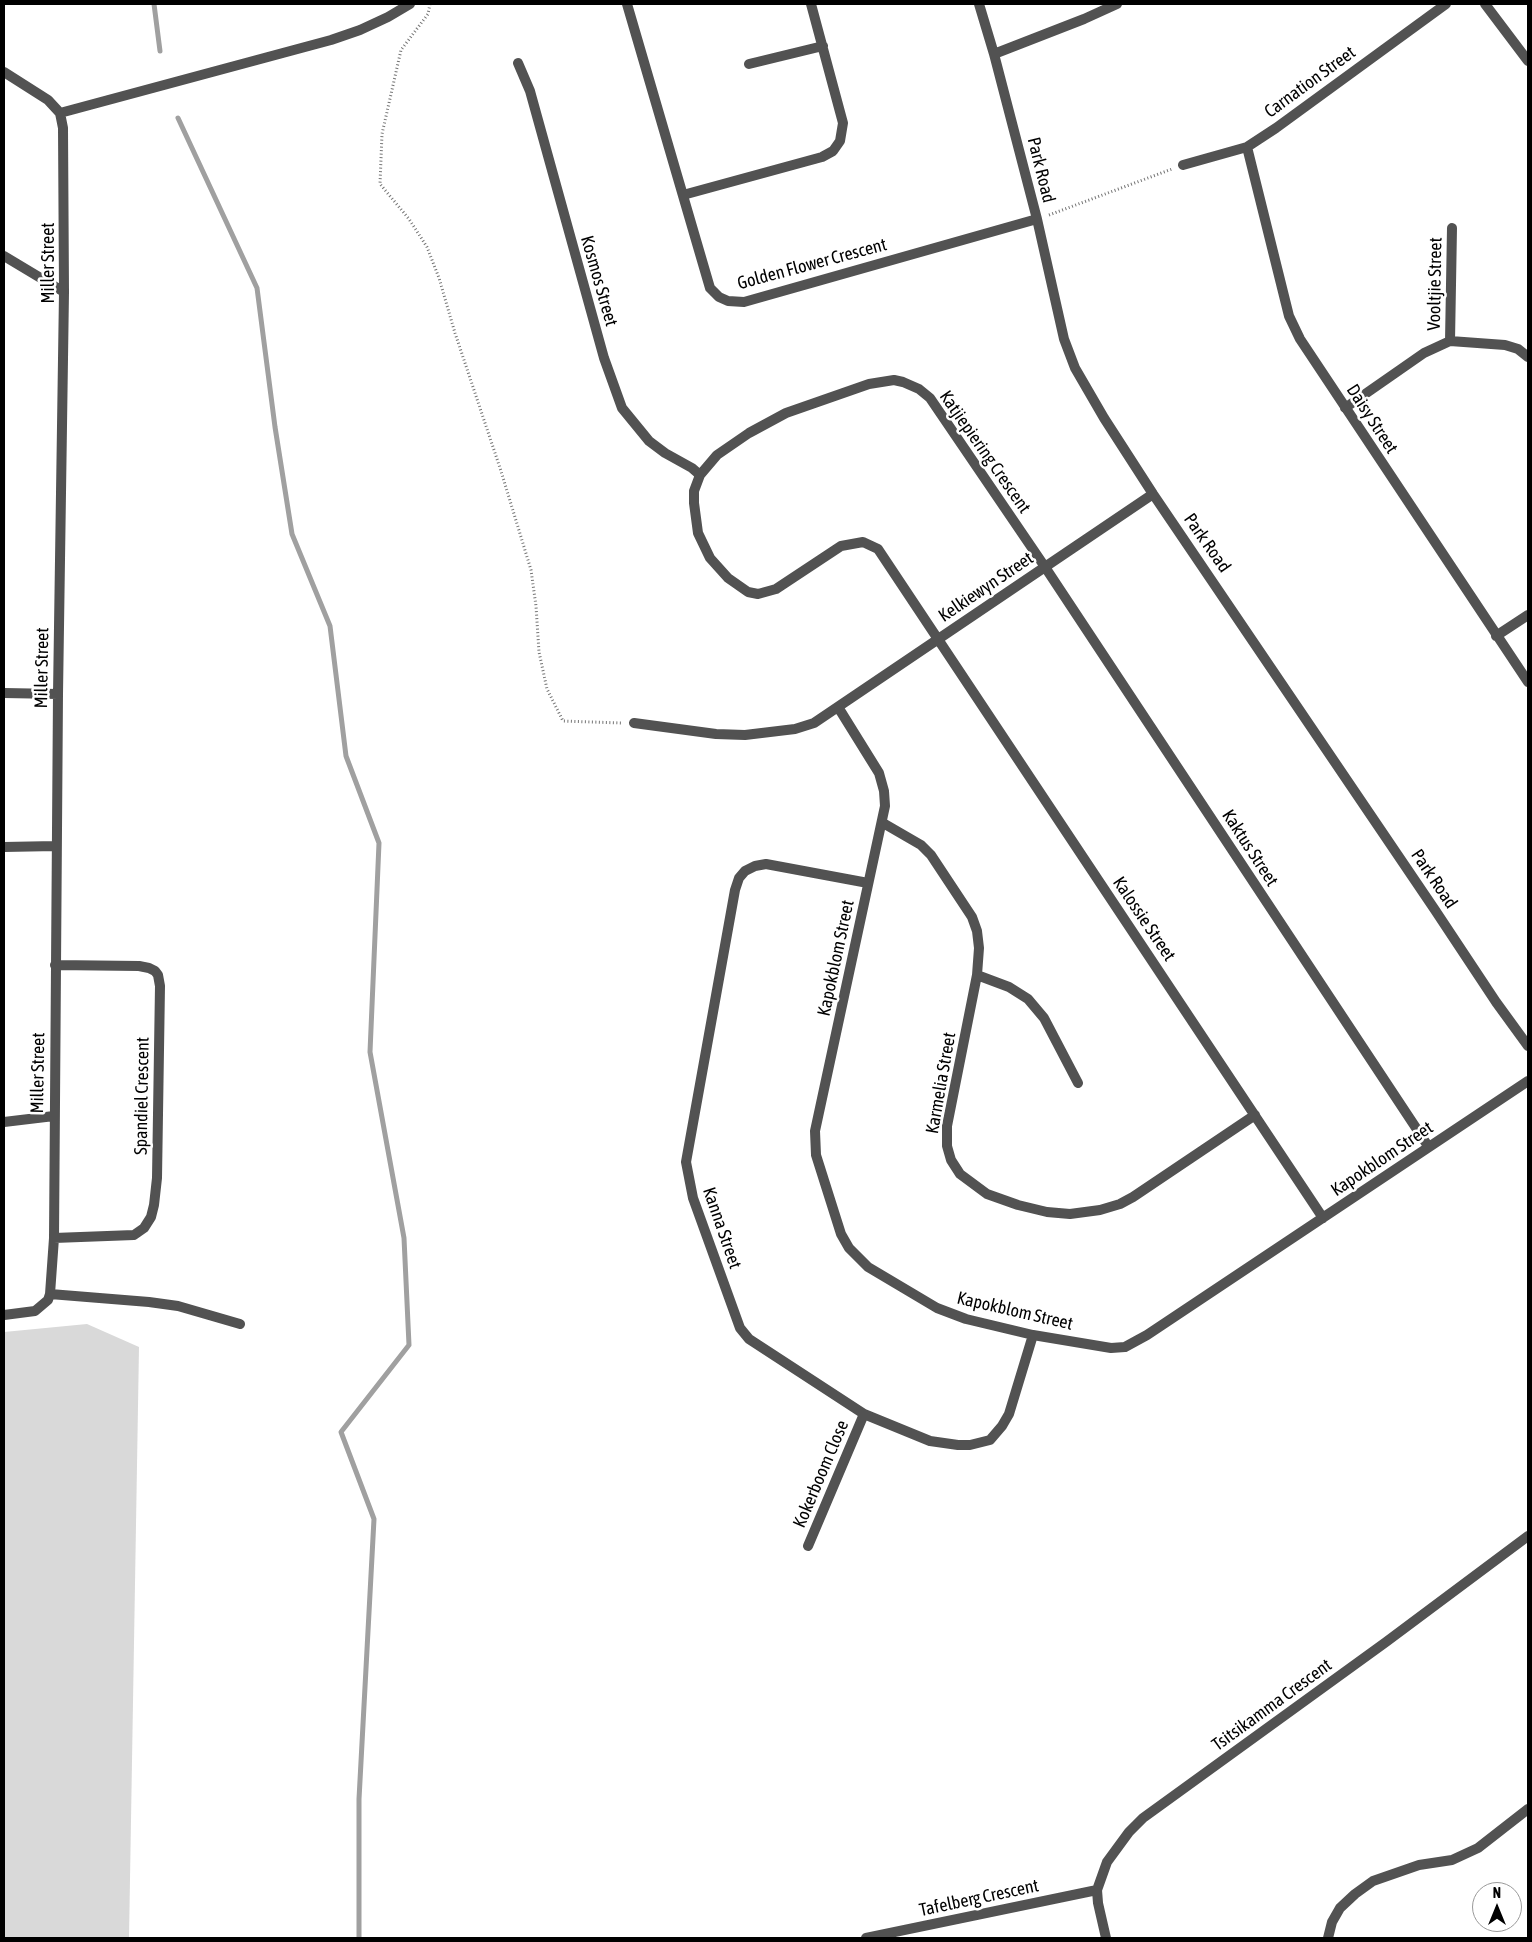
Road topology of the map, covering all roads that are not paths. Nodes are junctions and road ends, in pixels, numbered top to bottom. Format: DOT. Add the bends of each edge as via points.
graph roads {
  1 [pos="410,4"];
  2 [pos="811,4"];
  3 [pos="979,4"];
  4 [pos="1117,4"];
  5 [pos="1446,4"];
  6 [pos="1485,4"];
  7 [pos="630,5"];
  8 [pos="823,46"];
  9 [pos="994,54"];
  10 [pos="1528,61"];
  11 [pos="518,63"];
  12 [pos="749,64"];
  13 [pos="4,72"];
  14 [pos="60,113"];
  15 [pos="1247,147"];
  16 [pos="1183,165"];
  17 [pos="683,195"];
  18 [pos="1037,219"];
  19 [pos="1452,228"];
  20 [pos="4,256"];
  21 [pos="64,292"];
  22 [pos="1450,341"];
  23 [pos="1528,357"];
  24 [pos="1345,408"];
  25 [pos="700,475"];
  26 [pos="1153,494"];
  27 [pos="1045,567"];
  28 [pos="1528,615"];
  29 [pos="1496,636"];
  30 [pos="938,639"];
  31 [pos="1528,682"];
  32 [pos="4,693"];
  33 [pos="58,694"];
  34 [pos="838,708"];
  35 [pos="634,723"];
  36 [pos="883,823"];
  37 [pos="56,846"];
  38 [pos="4,847"];
  39 [pos="868,883"];
  40 [pos="56,965"];
  41 [pos="977,975"];
  42 [pos="1528,1046"];
  43 [pos="1528,1081"];
  44 [pos="1078,1083"];
  45 [pos="1255,1115"];
  46 [pos="54,1116"];
  47 [pos="4,1122"];
  48 [pos="1428,1146"];
  49 [pos="1323,1218"];
  50 [pos="54,1238"];
  51 [pos="50,1294"];
  52 [pos="4,1315"];
  53 [pos="240,1324"];
  54 [pos="1033,1334"];
  55 [pos="864,1414"];
  56 [pos="1528,1536"];
  57 [pos="808,1546"];
  58 [pos="1528,1809"];
  59 [pos="1097,1890"];
  60 [pos="866,1938"];
  61 [pos="1106,1938"];
  62 [pos="1328,1938"];
  1 -- 14 [label="street" via="360,30 331,40"];
  2 -- 8 [label="street"];
  3 -- 9 [label="street, Park Road"];
  4 -- 9 [label="street"];
  5 -- 15 [label="street, Carnation Street"];
  6 -- 10 [label="street"];
  7 -- 17 [label="street, Golden Flower Crescent"];
  8 -- 12 [label="street"];
  8 -- 17 [label="street" via="843,123 840,141 833,151 822,157"];
  9 -- 18 [label="street, Park Road"];
  11 -- 25 [label="street, Kosmos Street" via="530,91 604,358 622,408 649,441"];
  13 -- 14 [label="street" via="48,100"];
  14 -- 21 [label="street, Miller Street"];
  15 -- 16 [label="street, Carnation Street"];
  15 -- 24 [label="street, Daisy Street" via="1289,316"];
  17 -- 18 [label="street, Golden Flower Crescent" via="710,288 719,297 736,302"];
  18 -- 26 [label="street, Park Road" via="1069,354 1087,391"];
  19 -- 22 [label="street, Vooltjie Street"];
  20 -- 21 [label="street"];
  21 -- 33 [label="street, Miller Street"];
  22 -- 23 [label="street" via="1505,345"];
  22 -- 24 [label="street" via="1424,353"];
  24 -- 29 [label="street, Daisy Street"];
  25 -- 27 [label="street, Katjiepiering Crescent" via="717,455 786,412 869,384 894,380 904,382 930,398"];
  25 -- 30 [label="street, Katjiepiering Crescent" via="694,491 698,533 710,558 728,578 748,592 769,592 835,549 858,542 869,544 878,549"];
  26 -- 27 [label="street, Kelkiewyn Street"];
  26 -- 42 [label="street, Park Road"];
  27 -- 30 [label="street, Kelkiewyn Street"];
  27 -- 48 [label="street, Kaktus Street"];
  28 -- 29 [label="street"];
  29 -- 31 [label="street, Daisy Street"];
  30 -- 34 [label="street, Kelkiewyn Street"];
  30 -- 45 [label="street, Kalossie Street"];
  32 -- 33 [label="street"];
  33 -- 37 [label="street, Miller Street"];
  34 -- 35 [label="street, Kelkiewyn Street" via="814,723 775,733 716,734"];
  34 -- 36 [label="street, Kapokblom Street" via="879,773 884,791"];
  36 -- 39 [label="street, Kapokblom Street"];
  36 -- 41 [label="street, Karmelia Street" via="921,845 931,855 972,917 978,939"];
  37 -- 38 [label="street"];
  37 -- 40 [label="street, Miller Street"];
  39 -- 54 [label="street, Kapokblom Street" via="815,1131 817,1160 841,1234 849,1248 868,1267 937,1308 966,1319"];
  39 -- 55 [label="street, Kanna Street" via="766,864 750,868 740,878 735,890 686,1162 693,1198 740,1328 749,1339"];
  40 -- 46 [label="street, Miller Street"];
  40 -- 50 [label="street, Spandiel Crescent" via="149,968 158,975 160,986 157,1178 151,1217 134,1235"];
  41 -- 44 [label="street" via="1009,987 1028,999 1044,1018"];
  41 -- 45 [label="street, Karmelia Street" via="947,1126 947,1146 960,1174 987,1194 1047,1212 1070,1214 1100,1210 1133,1197"];
  43 -- 48 [label="street, Kapokblom Street"];
  45 -- 49 [label="street, Kalossie Street"];
  46 -- 47 [label="street"];
  46 -- 50 [label="street, Miller Street"];
  48 -- 49 [label="street, Kapokblom Street"];
  49 -- 54 [label="street, Kapokblom Street" via="1125,1348"];
  50 -- 51 [label="street, Miller Street"];
  51 -- 52 [label="street" via="35,1312"];
  51 -- 53 [label="street" via="178,1306"];
  54 -- 55 [label="street, Kanna Street" via="1009,1414 990,1440 970,1445 938,1444"];
  55 -- 57 [label="street, Kokerboom Close"];
  56 -- 59 [label="street, Tsitsikamma Crescent" via="1143,1818 1107,1862"];
  58 -- 62 [label="street" via="1478,1848 1452,1860 1419,1865 1373,1881 1340,1908"];
  59 -- 60 [label="street, Tafelberg Crescent"];
  59 -- 61 [label="street, Tsitsikamma Crescent"];
}
